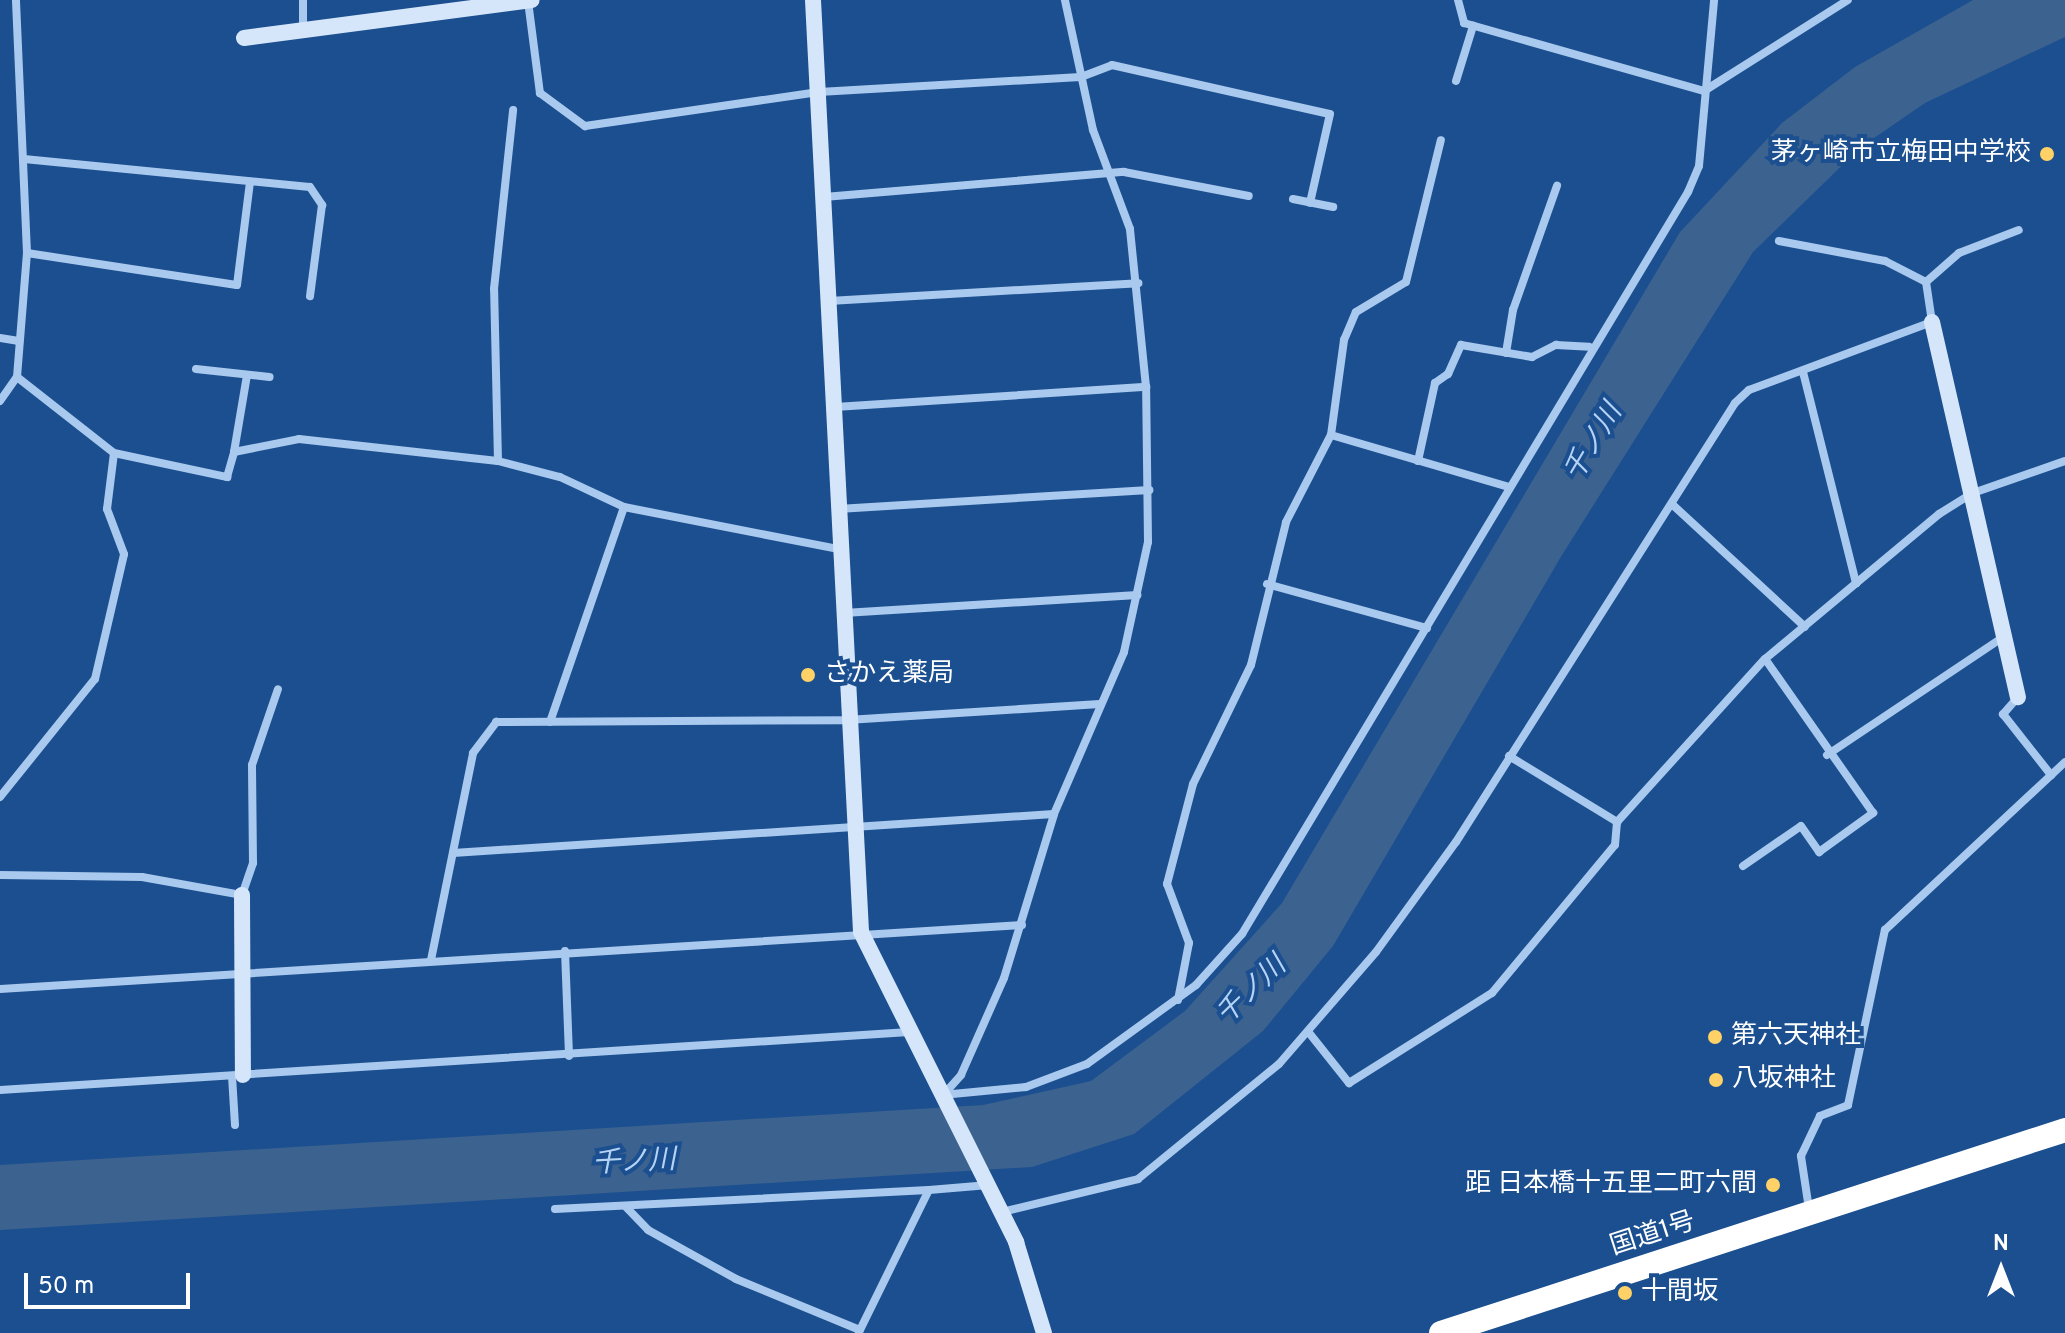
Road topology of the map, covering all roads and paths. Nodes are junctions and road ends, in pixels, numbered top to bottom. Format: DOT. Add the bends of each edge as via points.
graph roads {
  1 [pos="16,0"];
  2 [pos="303,0"];
  3 [pos="530,0"];
  4 [pos="813,0"];
  5 [pos="1065,0"];
  6 [pos="1458,0"];
  7 [pos="1714,0"];
  8 [pos="1848,0"];
  9 [pos="471,4"];
  10 [pos="1473,26"];
  11 [pos="303,30"];
  12 [pos="244,38"];
  13 [pos="1081,77"];
  14 [pos="1456,81"];
  15 [pos="1704,91"];
  16 [pos="819,92"];
  17 [pos="513,110"];
  18 [pos="1441,140"];
  19 [pos="24,159"];
  20 [pos="1111,178"];
  21 [pos="250,182"];
  22 [pos="1557,186"];
  23 [pos="1249,196"];
  24 [pos="824,197"];
  25 [pos="1293,199"];
  26 [pos="1310,203"];
  27 [pos="1333,207"];
  28 [pos="2019,230"];
  29 [pos="1779,241"];
  30 [pos="27,253"];
  31 [pos="1926,282"];
  32 [pos="1138,283"];
  33 [pos="310,296"];
  34 [pos="829,301"];
  35 [pos="1932,322"];
  36 [pos="0,338"];
  37 [pos="19,341"];
  38 [pos="1589,347"];
  39 [pos="1506,353"];
  40 [pos="196,369"];
  41 [pos="1803,372"];
  42 [pos="247,375"];
  43 [pos="17,377"];
  44 [pos="270,377"];
  45 [pos="1146,387"];
  46 [pos="0,401"];
  47 [pos="835,407"];
  48 [pos="1331,435"];
  49 [pos="234,452"];
  50 [pos="114,453"];
  51 [pos="498,461"];
  52 [pos="1418,461"];
  53 [pos="2065,461"];
  54 [pos="1509,487"];
  55 [pos="1149,490"];
  56 [pos="1973,493"];
  57 [pos="1674,506"];
  58 [pos="624,507"];
  59 [pos="838,509"];
  60 [pos="839,549"];
  61 [pos="1856,583"];
  62 [pos="1267,584"];
  63 [pos="1137,595"];
  64 [pos="844,613"];
  65 [pos="1805,627"];
  66 [pos="1427,628"];
  67 [pos="2005,636"];
  68 [pos="1765,659"];
  69 [pos="278,689"];
  70 [pos="2018,697"];
  71 [pos="1099,704"];
  72 [pos="847,720"];
  73 [pos="550,722"];
  74 [pos="1827,755"];
  75 [pos="1509,756"];
  76 [pos="2065,762"];
  77 [pos="2051,775"];
  78 [pos="0,797"];
  79 [pos="1054,814"];
  80 [pos="1617,822"];
  81 [pos="851,828"];
  82 [pos="453,853"];
  83 [pos="1743,866"];
  84 [pos="0,875"];
  85 [pos="242,895"];
  86 [pos="1022,925"];
  87 [pos="861,932"];
  88 [pos="565,951"];
  89 [pos="431,960"];
  90 [pos="242,972"];
  91 [pos="0,989"];
  92 [pos="1178,1001"];
  93 [pos="909,1032"];
  94 [pos="1310,1034"];
  95 [pos="569,1056"];
  96 [pos="237,1075"];
  97 [pos="0,1090"];
  98 [pos="941,1095"];
  99 [pos="235,1125"];
  100 [pos="2065,1130"];
  101 [pos="990,1185"];
  102 [pos="929,1190"];
  103 [pos="626,1207"];
  104 [pos="555,1209"];
  105 [pos="1002,1212"];
  106 [pos="1810,1213"];
  107 [pos="860,1332"];
  108 [pos="1044,1333"];
  109 [pos="1441,1333"];
  1 -- 19 [label="street"];
  2 -- 11 [label="street"];
  3 -- 9 [label="street"];
  3 -- 16 [label="street" via="540,93 585,126"];
  4 -- 16 [label="street"];
  5 -- 13 [label="street"];
  6 -- 10 [label="street" via="1464,23"];
  7 -- 15 [label="street"];
  8 -- 15 [label="street"];
  9 -- 11 [label="street"];
  10 -- 14 [label="street"];
  10 -- 15 [label="street"];
  11 -- 12 [label="street"];
  13 -- 16 [label="street"];
  13 -- 20 [label="street"];
  13 -- 26 [label="street" via="1112,65 1330,114"];
  15 -- 38 [label="street" via="1699,166 1688,192"];
  16 -- 24 [label="street"];
  17 -- 51 [label="street" via="494,289"];
  18 -- 48 [label="street" via="1406,282 1356,312 1344,340"];
  19 -- 21 [label="street"];
  19 -- 30 [label="street"];
  20 -- 23 [label="street" via="1124,172"];
  20 -- 24 [label="street"];
  20 -- 32 [label="street" via="1130,229"];
  21 -- 30 [label="street" via="237,285"];
  21 -- 33 [label="street" via="310,187 322,205"];
  22 -- 39 [label="street" via="1513,310"];
  24 -- 34 [label="street"];
  25 -- 26 [label="street"];
  26 -- 27 [label="street"];
  28 -- 31 [label="street" via="1959,253"];
  29 -- 31 [label="street" via="1885,261"];
  30 -- 37 [label="street"];
  31 -- 35 [label="street"];
  32 -- 34 [label="street"];
  32 -- 45 [label="street"];
  34 -- 47 [label="street"];
  35 -- 41 [label="street"];
  35 -- 56 [label="street"];
  36 -- 37 [label="street"];
  37 -- 43 [label="street"];
  38 -- 39 [label="street" via="1556,345 1532,357"];
  38 -- 54 [label="street"];
  39 -- 52 [label="street" via="1461,345 1448,374 1435,383"];
  40 -- 42 [label="street"];
  41 -- 57 [label="street" via="1749,390 1735,403"];
  41 -- 61 [label="street"];
  42 -- 44 [label="street"];
  42 -- 49 [label="street"];
  43 -- 46 [label="street"];
  43 -- 50 [label="street"];
  45 -- 47 [label="street"];
  45 -- 55 [label="street"];
  47 -- 59 [label="street"];
  48 -- 52 [label="street"];
  48 -- 62 [label="street" via="1295,500"];
  49 -- 50 [label="street" via="227,477"];
  49 -- 51 [label="street" via="299,439"];
  50 -- 78 [label="street" via="107,509 124,554 95,679"];
  51 -- 58 [label="street" via="560,477"];
  52 -- 54 [label="street"];
  53 -- 56 [label="street"];
  54 -- 66 [label="street"];
  55 -- 59 [label="street"];
  55 -- 63 [label="street"];
  56 -- 61 [label="street"];
  56 -- 67 [label="street"];
  57 -- 65 [label="street"];
  57 -- 75 [label="street"];
  58 -- 60 [label="street"];
  58 -- 73 [label="street"];
  59 -- 60 [label="street"];
  60 -- 64 [label="street"];
  61 -- 65 [label="street"];
  62 -- 66 [label="street"];
  62 -- 92 [label="street" via="1251,665 1193,784 1167,884 1189,943"];
  63 -- 64 [label="street"];
  63 -- 71 [label="street" via="1124,652"];
  64 -- 72 [label="street"];
  65 -- 68 [label="street"];
  66 -- 92 [label="street" via="1277,883"];
  67 -- 70 [label="street"];
  67 -- 74 [label="street"];
  68 -- 74 [label="street" via="1807,712"];
  68 -- 80 [label="street"];
  69 -- 85 [label="street" via="252,765 253,863"];
  70 -- 77 [label="street" via="2003,714"];
  71 -- 72 [label="street"];
  71 -- 79 [label="street"];
  72 -- 73 [label="street"];
  72 -- 81 [label="street"];
  73 -- 82 [label="street" via="496,722 473,753"];
  74 -- 83 [label="street" via="1873,813 1819,852 1801,826"];
  75 -- 80 [label="street"];
  75 -- 94 [label="street" via="1456,842"];
  76 -- 77 [label="street"];
  77 -- 106 [label="street" via="1885,930 1848,1105 1820,1116 1801,1156"];
  79 -- 81 [label="street"];
  79 -- 86 [label="street"];
  80 -- 94 [label="street" via="1615,845 1492,993 1349,1083"];
  81 -- 82 [label="street"];
  81 -- 87 [label="street"];
  82 -- 89 [label="street"];
  84 -- 85 [label="street" via="142,877"];
  85 -- 90 [label="street"];
  86 -- 87 [label="street"];
  86 -- 98 [label="street" via="961,1075"];
  87 -- 88 [label="street"];
  87 -- 93 [label="street"];
  88 -- 89 [label="street"];
  88 -- 95 [label="street"];
  89 -- 90 [label="street"];
  90 -- 91 [label="street"];
  90 -- 96 [label="street"];
  92 -- 98 [label="street" via="1087,1064 1026,1087"];
  93 -- 95 [label="street"];
  93 -- 98 [label="street"];
  94 -- 105 [label="street" via="1155,1170"];
  95 -- 96 [label="street"];
  96 -- 97 [label="street"];
  96 -- 99 [label="street"];
  98 -- 101 [label="street"];
  100 -- 106 [label="highway, 国道1号"];
  101 -- 102 [label="street"];
  101 -- 105 [label="street"];
  102 -- 103 [label="street"];
  102 -- 107 [label="street"];
  103 -- 104 [label="street"];
  103 -- 107 [label="street" via="648,1230 736,1279"];
  105 -- 108 [label="street"];
  106 -- 109 [label="highway, 国道1号"];
}
